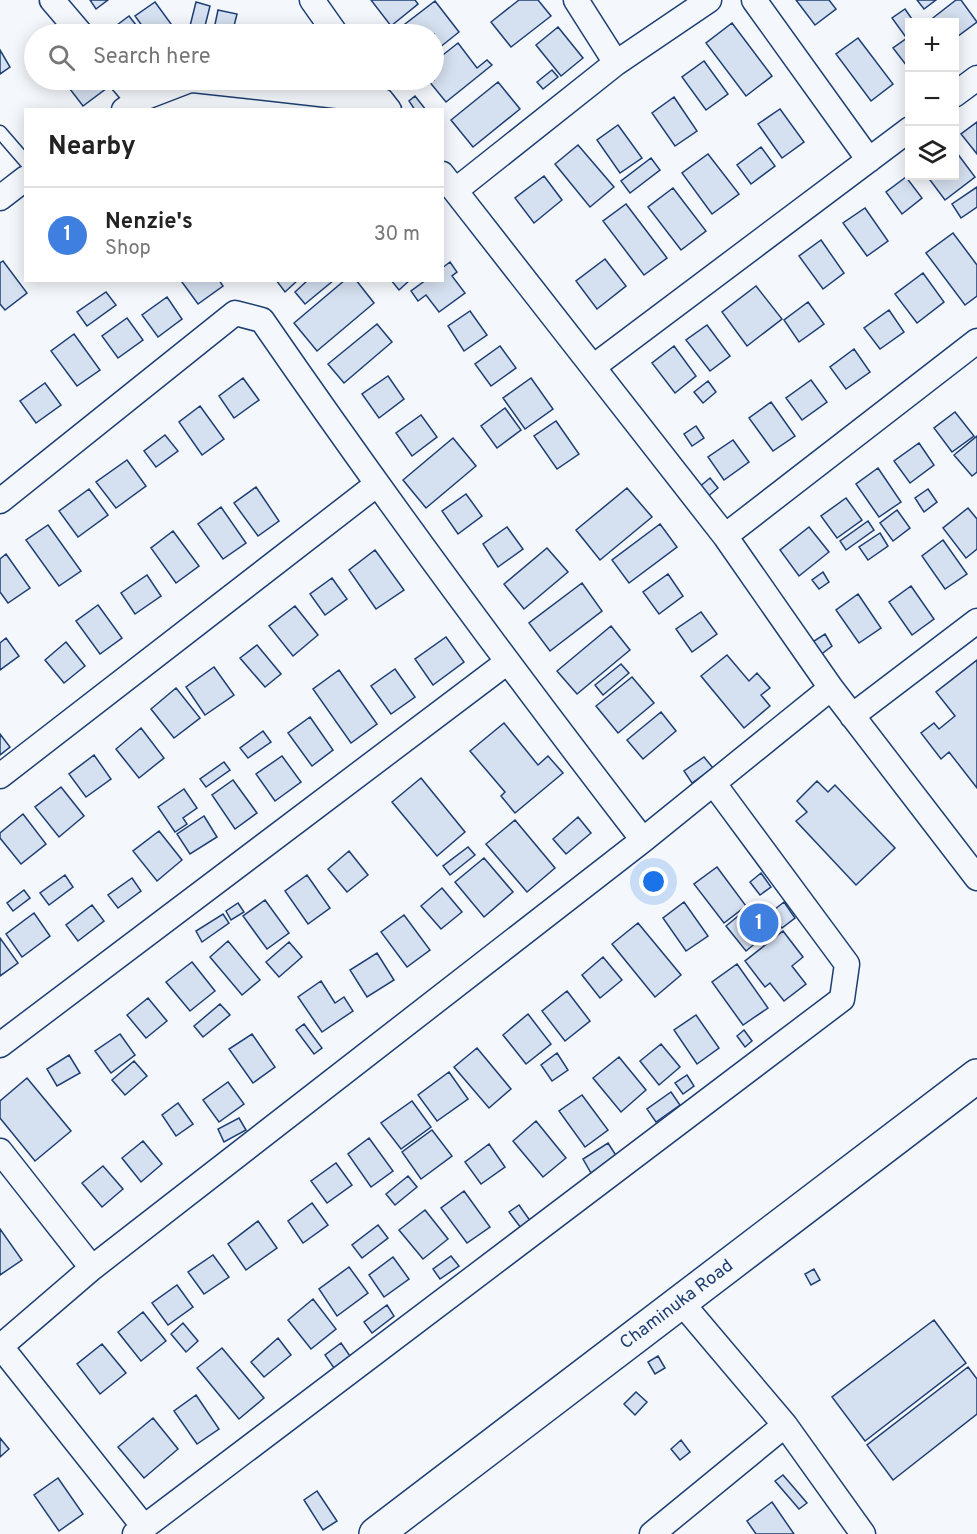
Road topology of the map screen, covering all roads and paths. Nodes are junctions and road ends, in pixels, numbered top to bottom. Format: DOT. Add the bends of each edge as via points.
graph roads {
  1 [pos="52,0"];
  2 [pos="312,0"];
  3 [pos="576,0"];
  4 [pos="709,0"];
  5 [pos="754,0"];
  6 [pos="72,24"];
  7 [pos="329,24"];
  8 [pos="615,63"];
  9 [pos="977,78"];
  10 [pos="125,90"];
  11 [pos="168,90"];
  12 [pos="269,90"];
  13 [pos="374,90"];
  14 [pos="959,91"];
  15 [pos="131,105"];
  16 [pos="385,105"];
  17 [pos="0,132"];
  18 [pos="905,132"];
  19 [pos="24,160"];
  20 [pos="869,160"];
  21 [pos="24,180"];
  22 [pos="449,182"];
  23 [pos="0,198"];
  24 [pos="977,341"];
  25 [pos="593,367"];
  26 [pos="376,485"];
  27 [pos="0,501"];
  28 [pos="724,536"];
  29 [pos="977,621"];
  30 [pos="506,663"];
  31 [pos="831,688"];
  32 [pos="852,716"];
  33 [pos="0,776"];
  34 [pos="714,784"];
  35 [pos="643,840"];
  36 [pos="977,878"];
  37 [pos="0,1045"];
  38 [pos="977,1076"];
  39 [pos="0,1151"];
  40 [pos="92,1268"];
  41 [pos="681,1302"];
  42 [pos="1,1347"];
  43 [pos="785,1425"];
  44 [pos="139,1531"];
  45 [pos="376,1534"];
  46 [pos="652,1534"];
  47 [pos="863,1534"];
  1 -- 6 [label="street"];
  2 -- 7 [label="street"];
  3 -- 8 [label="street"];
  4 -- 8 [label="street"];
  5 -- 20 [label="street"];
  8 -- 22 [label="street"];
  9 -- 14 [label="street"];
  10 -- 15 [label="street"];
  11 -- 15 [label="street"];
  12 -- 16 [label="street"];
  13 -- 16 [label="street"];
  17 -- 19 [label="lane"];
  18 -- 20 [label="street"];
  20 -- 25 [label="street"];
  21 -- 23 [label="street"];
  22 -- 25 [label="street"];
  24 -- 28 [label="street"];
  25 -- 28 [label="street"];
  26 -- 27 [label="street" via="262,320 235,313"];
  26 -- 30 [label="street"];
  26 -- 33 [label="street"];
  28 -- 31 [label="street"];
  29 -- 32 [label="street"];
  30 -- 35 [label="street"];
  30 -- 37 [label="street"];
  31 -- 32 [label="street"];
  31 -- 34 [label="street"];
  32 -- 36 [label="street"];
  34 -- 35 [label="street"];
  34 -- 44 [label="street" via="847,964 842,999"];
  35 -- 40 [label="street"];
  38 -- 41 [label="main road, Chaminuka Road"];
  39 -- 40 [label="street"];
  40 -- 42 [label="street"];
  41 -- 43 [label="street"];
  41 -- 45 [label="main road, Chaminuka Road"];
  42 -- 44 [label="street"];
  43 -- 46 [label="street"];
  43 -- 47 [label="street"];
}
